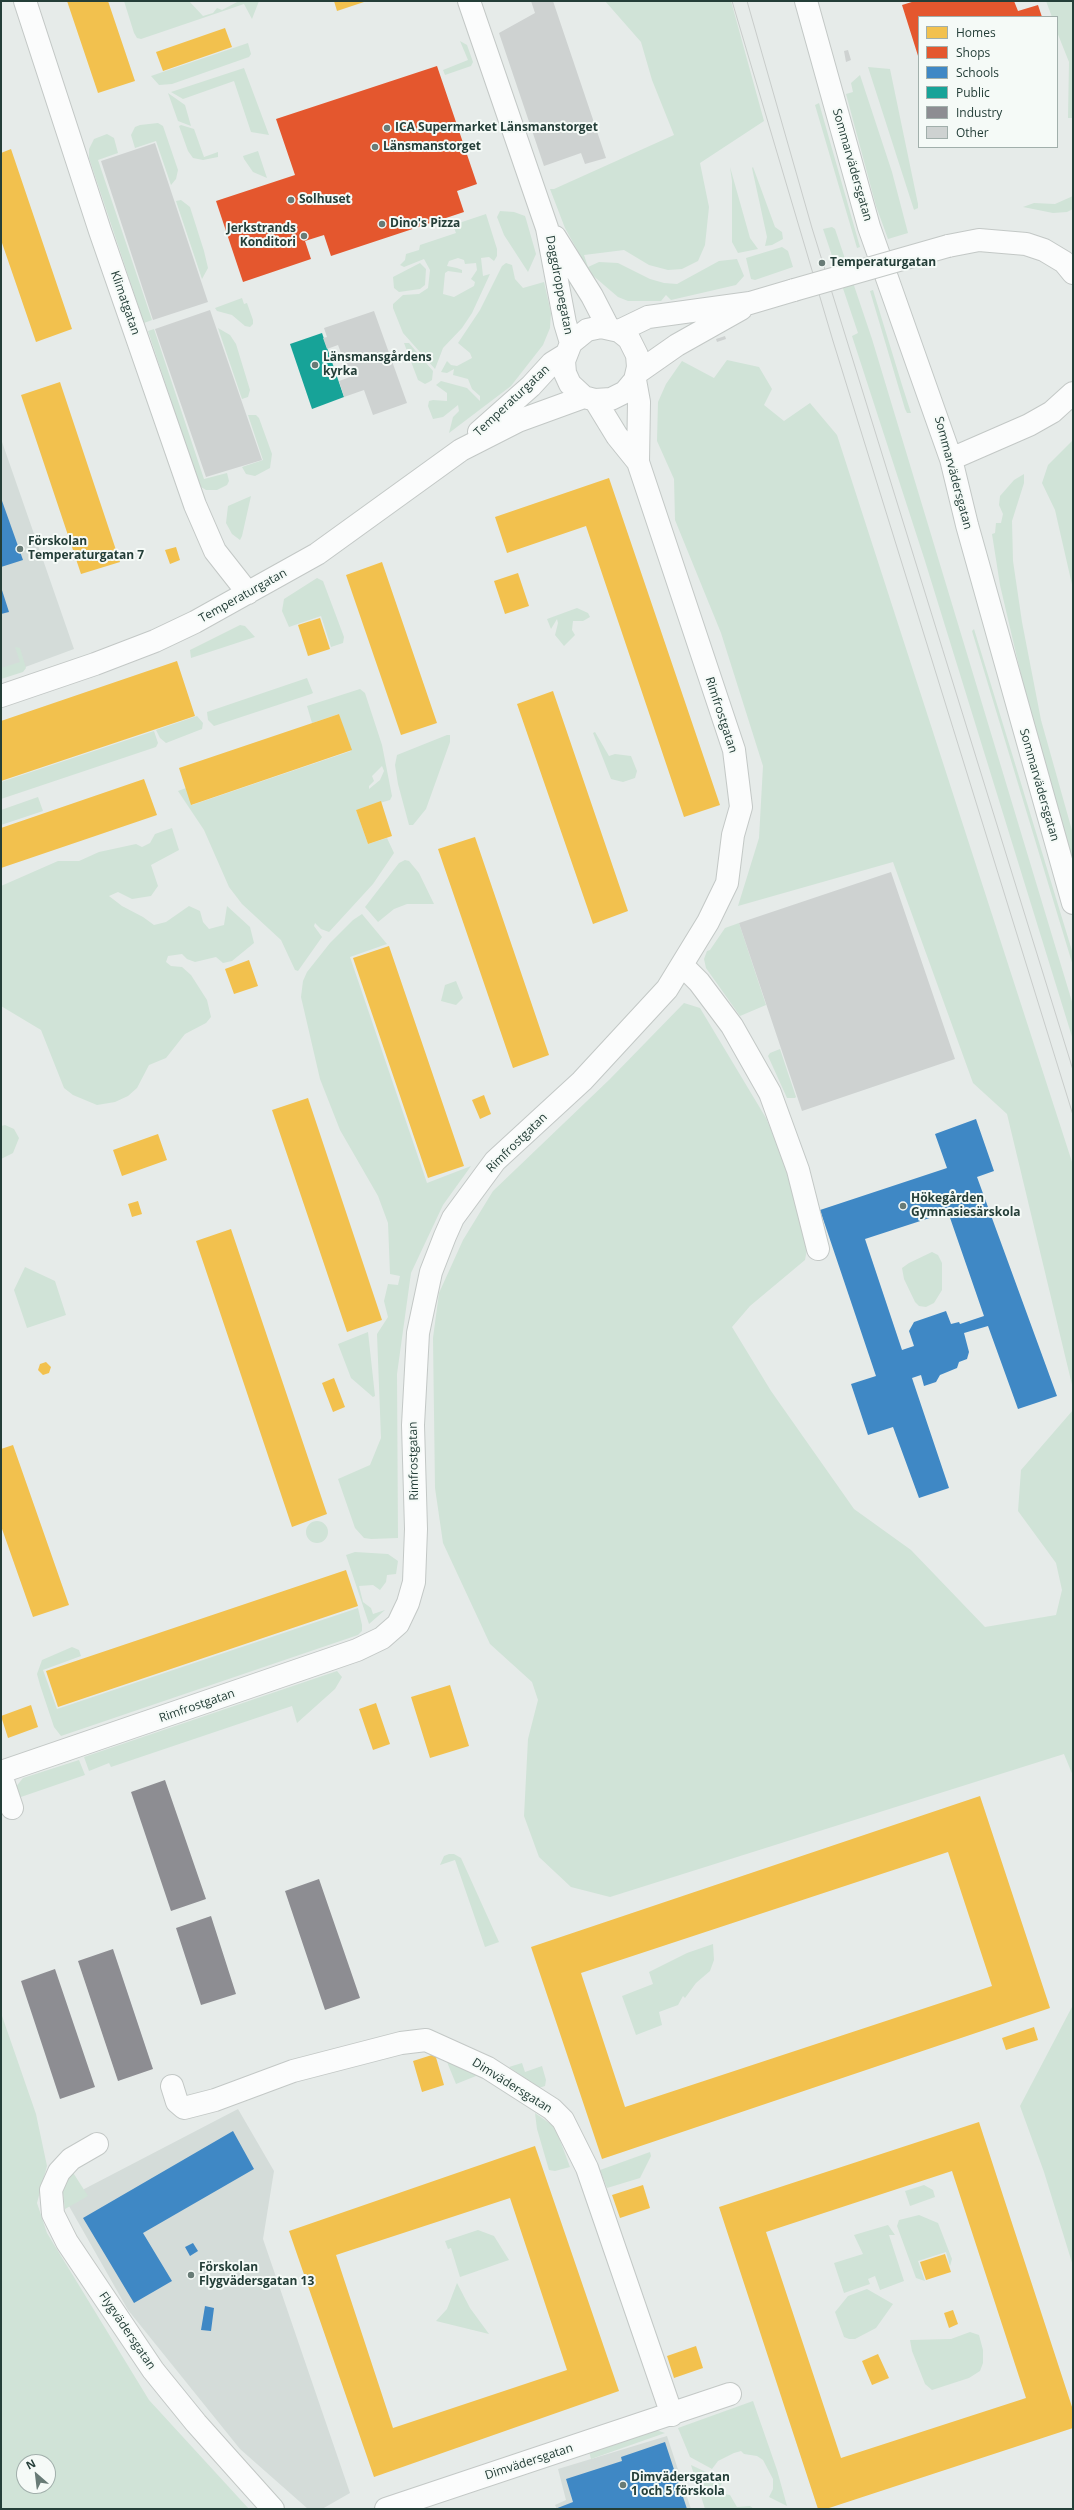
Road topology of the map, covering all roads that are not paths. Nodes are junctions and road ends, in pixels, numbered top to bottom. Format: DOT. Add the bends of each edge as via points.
graph roads {
  1 [pos="25,1"];
  2 [pos="469,1"];
  3 [pos="806,1"];
  4 [pos="547,228"];
  5 [pos="1070,263"];
  6 [pos="750,303"];
  7 [pos="613,329"];
  8 [pos="568,349"];
  9 [pos="636,377"];
  10 [pos="1073,393"];
  11 [pos="590,399"];
  12 [pos="461,450"];
  13 [pos="951,459"];
  14 [pos="638,462"];
  15 [pos="248,594"];
  16 [pos="1,696"];
  17 [pos="1073,903"];
  18 [pos="682,965"];
  19 [pos="818,1249"];
  20 [pos="1,1774"];
  21 [pos="12,1808"];
  22 [pos="172,2086"];
  23 [pos="97,2144"];
  24 [pos="730,2394"];
  25 [pos="672,2415"];
  26 [pos="273,2509"];
  27 [pos="386,2509"];
  1 -- 15 [label="street, Klimatgatan" via="100,231 195,506 215,551"];
  2 -- 4 [label="street, Daggdroppegatan"];
  3 -- 13 [label="street, Sommarvädersgatan" via="869,227"];
  4 -- 7 [label="street, Daggdroppegatan"];
  4 -- 8 [label="street, Daggdroppegatan"];
  5 -- 6 [label="street, Temperaturgatan, bridge" via="1026,244 979,240 948,246"];
  6 -- 7 [label="street, Temperaturgatan" via="648,318"];
  6 -- 9 [label="street, Temperaturgatan" via="677,345"];
  7 -- 8 [label="street, Temperaturgatan" via="587,330"];
  7 -- 9 [label="street" via="629,339 635,349 638,361"];
  8 -- 11 [label="street, Temperaturgatan" via="564,367 567,379 574,389"];
  8 -- 12 [label="street, Temperaturgatan"];
  9 -- 11 [label="street, Temperaturgatan" via="619,397"];
  9 -- 14 [label="street, Rimfrostgatan" via="640,402"];
  10 -- 13 [label="street" via="1052,412 1029,426"];
  11 -- 12 [label="street, Temperaturgatan" via="518,421"];
  11 -- 14 [label="street, Rimfrostgatan"];
  12 -- 15 [label="street, Temperaturgatan" via="317,554"];
  13 -- 17 [label="street, Sommarvädersgatan" via="967,525"];
  14 -- 18 [label="street, Rimfrostgatan" via="734,750 741,807 733,834 727,883 708,922"];
  15 -- 16 [label="street, Temperaturgatan" via="155,641 43,684"];
  18 -- 19 [label="street" via="699,982 732,1026 770,1094 798,1170"];
  18 -- 20 [label="street, Rimfrostgatan" via="667,989 610,1053 495,1162 457,1213 445,1236 431,1272 418,1333 413,1425 416,1529 414,1582 398,1624 382,1638 357,1650"];
  20 -- 21 [label="street, Rimfrostgatan"];
  22 -- 25 [label="street, Dimvädersgatan" via="177,2102 184,2108 215,2100 293,2071 401,2043 426,2040 488,2068 552,2109 563,2120 587,2168"];
  23 -- 26 [label="street, Flygvädersgatan" via="71,2159 59,2172 51,2190 53,2214 67,2242 153,2370 196,2423"];
  24 -- 25 [label="street, Dimvädersgatan"];
  25 -- 27 [label="street, Dimvädersgatan"];
}
